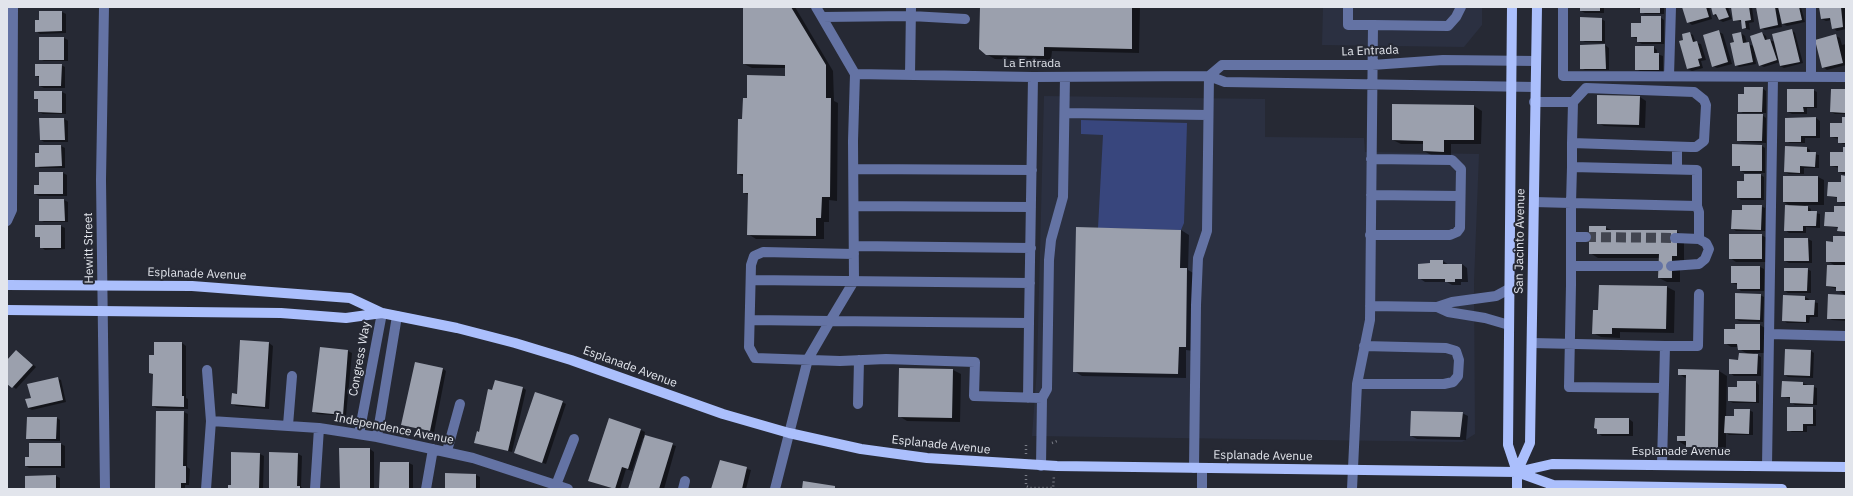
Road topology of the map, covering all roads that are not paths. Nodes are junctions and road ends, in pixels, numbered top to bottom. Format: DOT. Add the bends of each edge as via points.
graph roads {
  1 [pos="13,7"];
  2 [pos="104,7"];
  3 [pos="816,7"];
  4 [pos="1348,7"];
  5 [pos="1461,7"];
  6 [pos="1512,7"];
  7 [pos="1536,7"];
  8 [pos="1563,7"];
  9 [pos="1671,7"];
  10 [pos="1811,7"];
  11 [pos="911,12"];
  12 [pos="822,17"];
  13 [pos="965,19"];
  14 [pos="1373,25"];
  15 [pos="1511,60"];
  16 [pos="1536,61"];
  17 [pos="1372,65"];
  18 [pos="855,74"];
  19 [pos="910,75"];
  20 [pos="1209,76"];
  21 [pos="1669,76"];
  22 [pos="1033,77"];
  23 [pos="1065,77"];
  24 [pos="1773,77"];
  25 [pos="1811,77"];
  26 [pos="1846,77"];
  27 [pos="1372,84"];
  28 [pos="1510,86"];
  29 [pos="1535,86"];
  30 [pos="10,91"];
  31 [pos="1534,102"];
  32 [pos="1573,102"];
  33 [pos="1065,113"];
  34 [pos="1208,115"];
  35 [pos="1572,143"];
  36 [pos="1677,146"];
  37 [pos="1371,159"];
  38 [pos="1572,167"];
  39 [pos="854,169"];
  40 [pos="1676,169"];
  41 [pos="1032,170"];
  42 [pos="1371,195"];
  43 [pos="1460,196"];
  44 [pos="1534,202"];
  45 [pos="1572,203"];
  46 [pos="854,206"];
  47 [pos="1697,206"];
  48 [pos="1031,207"];
  49 [pos="7,221"];
  50 [pos="1370,234"];
  51 [pos="1571,237"];
  52 [pos="1586,237"];
  53 [pos="1675,238"];
  54 [pos="1699,239"];
  55 [pos="1031,248"];
  56 [pos="855,250"];
  57 [pos="1571,266"];
  58 [pos="1658,266"];
  59 [pos="1671,266"];
  60 [pos="751,280"];
  61 [pos="854,281"];
  62 [pos="1030,283"];
  63 [pos="7,285"];
  64 [pos="103,285"];
  65 [pos="1509,289"];
  66 [pos="1699,294"];
  67 [pos="1370,306"];
  68 [pos="1437,307"];
  69 [pos="7,310"];
  70 [pos="103,312"];
  71 [pos="382,313"];
  72 [pos="397,316"];
  73 [pos="750,320"];
  74 [pos="830,321"];
  75 [pos="1029,323"];
  76 [pos="1509,325"];
  77 [pos="1769,334"];
  78 [pos="1846,336"];
  79 [pos="1532,343"];
  80 [pos="1570,344"];
  81 [pos="1364,346"];
  82 [pos="1665,346"];
  83 [pos="808,359"];
  84 [pos="859,360"];
  85 [pos="207,370"];
  86 [pos="292,376"];
  87 [pos="1356,384"];
  88 [pos="1664,388"];
  89 [pos="1028,398"];
  90 [pos="1042,398"];
  91 [pos="460,404"];
  92 [pos="858,404"];
  93 [pos="211,421"];
  94 [pos="288,425"];
  95 [pos="319,428"];
  96 [pos="789,433"];
  97 [pos="359,434"];
  98 [pos="377,437"];
  99 [pos="574,439"];
  100 [pos="433,449"];
  101 [pos="447,451"];
  102 [pos="1662,464"];
  103 [pos="1041,466"];
  104 [pos="1767,466"];
  105 [pos="1846,467"];
  106 [pos="1198,468"];
  107 [pos="1352,470"];
  108 [pos="1516,472"];
  109 [pos="541,484"];
  110 [pos="556,485"];
  111 [pos="1584,487"];
  112 [pos="1636,488"];
  113 [pos="105,489"];
  114 [pos="206,489"];
  115 [pos="315,489"];
  116 [pos="426,489"];
  117 [pos="568,489"];
  118 [pos="775,489"];
  119 [pos="1202,489"];
  120 [pos="1352,489"];
  121 [pos="1517,489"];
  122 [pos="1782,489"];
  1 -- 30 [label="street"];
  2 -- 64 [label="street, Hewitt Street" via="101,180"];
  3 -- 12 [label="street"];
  4 -- 14 [label="street" via="1348,25"];
  5 -- 14 [label="street" via="1448,26"];
  6 -- 15 [label="main road, San Jacinto Avenue"];
  7 -- 16 [label="main road, San Jacinto Avenue"];
  8 -- 21 [label="street" via="1563,76"];
  9 -- 21 [label="street"];
  10 -- 25 [label="street"];
  11 -- 12 [label="street"];
  11 -- 13 [label="street"];
  11 -- 19 [label="street"];
  12 -- 18 [label="street"];
  14 -- 17 [label="street"];
  15 -- 16 [label="street, La Entrada"];
  15 -- 17 [label="street, La Entrada" via="1443,60"];
  15 -- 28 [label="main road, San Jacinto Avenue"];
  16 -- 29 [label="main road, San Jacinto Avenue"];
  17 -- 20 [label="street, La Entrada" via="1222,64"];
  17 -- 27 [label="street"];
  18 -- 19 [label="street, La Entrada"];
  18 -- 39 [label="street"];
  19 -- 22 [label="street, La Entrada"];
  20 -- 23 [label="street, La Entrada"];
  20 -- 27 [label="street, La Entrada" via="1224,82"];
  20 -- 34 [label="street"];
  21 -- 24 [label="street"];
  22 -- 23 [label="street, La Entrada"];
  22 -- 41 [label="street"];
  23 -- 33 [label="street"];
  24 -- 25 [label="street"];
  24 -- 77 [label="street"];
  25 -- 26 [label="street"];
  27 -- 28 [label="street, La Entrada"];
  27 -- 37 [label="street"];
  28 -- 29 [label="street, La Entrada"];
  28 -- 65 [label="main road, San Jacinto Avenue"];
  29 -- 31 [label="main road, San Jacinto Avenue"];
  30 -- 49 [label="street" via="12,210"];
  31 -- 32 [label="street"];
  31 -- 44 [label="main road, San Jacinto Avenue"];
  32 -- 35 [label="street"];
  32 -- 36 [label="street" via="1586,88 1694,92 1706,105 1704,141 1696,147"];
  33 -- 34 [label="street"];
  33 -- 90 [label="street" via="1063,197 1049,260 1047,388"];
  34 -- 106 [label="street" via="1207,231 1198,258 1196,298"];
  35 -- 36 [label="street"];
  35 -- 38 [label="street"];
  36 -- 40 [label="street"];
  37 -- 42 [label="street"];
  37 -- 43 [label="street" via="1452,160 1462,169"];
  38 -- 40 [label="street"];
  38 -- 45 [label="street"];
  39 -- 41 [label="street"];
  39 -- 46 [label="street"];
  40 -- 47 [label="street" via="1697,170"];
  41 -- 48 [label="street"];
  42 -- 43 [label="street"];
  42 -- 50 [label="street"];
  43 -- 50 [label="street" via="1460,228 1450,235"];
  44 -- 45 [label="street"];
  44 -- 79 [label="main road, San Jacinto Avenue"];
  45 -- 47 [label="street"];
  45 -- 51 [label="street"];
  46 -- 48 [label="street"];
  46 -- 56 [label="street"];
  47 -- 54 [label="street"];
  48 -- 55 [label="street"];
  50 -- 67 [label="street"];
  51 -- 52 [label="street"];
  51 -- 57 [label="street"];
  53 -- 54 [label="street"];
  54 -- 59 [label="street" via="1706,243 1709,249 1705,260 1690,266"];
  55 -- 56 [label="street"];
  55 -- 62 [label="street"];
  56 -- 60 [label="street" via="763,252 754,256"];
  56 -- 61 [label="street"];
  57 -- 58 [label="street"];
  57 -- 80 [label="street"];
  60 -- 61 [label="street"];
  60 -- 73 [label="street"];
  61 -- 62 [label="street"];
  61 -- 74 [label="street"];
  62 -- 75 [label="street"];
  63 -- 64 [label="main road, Esplanade Avenue"];
  64 -- 70 [label="street, Hewitt Street"];
  64 -- 71 [label="main road, Esplanade Avenue" via="192,286 330,295 350,298"];
  65 -- 68 [label="street" via="1496,296 1452,302"];
  65 -- 76 [label="main road, San Jacinto Avenue"];
  66 -- 82 [label="street" via="1698,346"];
  67 -- 68 [label="street"];
  67 -- 81 [label="street" via="1370,320"];
  68 -- 76 [label="street" via="1448,312"];
  69 -- 70 [label="main road, Esplanade Avenue"];
  70 -- 71 [label="main road, Esplanade Avenue" via="281,313 346,318"];
  70 -- 113 [label="street, Hewitt Street"];
  71 -- 72 [label="main road, Esplanade Avenue"];
  71 -- 97 [label="street, Congress Way"];
  72 -- 96 [label="main road, Esplanade Avenue" via="515,343 571,360 723,414"];
  72 -- 98 [label="street"];
  73 -- 74 [label="street"];
  73 -- 83 [label="street" via="749,347 755,358"];
  74 -- 75 [label="street"];
  74 -- 83 [label="street" via="819,336"];
  75 -- 89 [label="street"];
  76 -- 108 [label="main road, San Jacinto Avenue" via="1508,445"];
  77 -- 78 [label="street"];
  77 -- 104 [label="street"];
  79 -- 80 [label="street"];
  79 -- 108 [label="main road, San Jacinto Avenue" via="1530,443"];
  80 -- 82 [label="street"];
  80 -- 88 [label="street" via="1569,387"];
  81 -- 87 [label="street"];
  81 -- 87 [label="street" via="1446,348 1456,351 1459,360 1458,376 1453,382 1444,384"];
  82 -- 88 [label="street"];
  83 -- 84 [label="street"];
  83 -- 96 [label="street"];
  84 -- 89 [label="street" via="975,362 974,396"];
  84 -- 92 [label="street"];
  85 -- 93 [label="street"];
  86 -- 94 [label="street"];
  87 -- 107 [label="street"];
  88 -- 102 [label="street"];
  89 -- 90 [label="street"];
  90 -- 103 [label="street"];
  91 -- 101 [label="street"];
  93 -- 94 [label="street, Independence Avenue"];
  93 -- 114 [label="street"];
  94 -- 95 [label="street, Independence Avenue"];
  95 -- 97 [label="street, Independence Avenue"];
  95 -- 115 [label="street"];
  96 -- 103 [label="main road, Esplanade Avenue" via="860,449 927,458"];
  96 -- 118 [label="street"];
  97 -- 98 [label="street, Independence Avenue"];
  98 -- 100 [label="street, Independence Avenue"];
  99 -- 110 [label="street"];
  100 -- 101 [label="street, Independence Avenue"];
  100 -- 116 [label="street"];
  101 -- 109 [label="street, Independence Avenue"];
  102 -- 104 [label="main road, Esplanade Avenue"];
  102 -- 108 [label="main road, Esplanade Avenue" via="1552,464"];
  103 -- 106 [label="main road, Esplanade Avenue"];
  104 -- 105 [label="main road, Esplanade Avenue"];
  106 -- 107 [label="main road, Esplanade Avenue"];
  106 -- 119 [label="street"];
  107 -- 108 [label="main road, Esplanade Avenue"];
  107 -- 120 [label="street"];
  108 -- 111 [label="main road, Esplanade Avenue" via="1553,486"];
  108 -- 121 [label="main road, San Jacinto Avenue"];
  109 -- 110 [label="street, Independence Avenue"];
  110 -- 117 [label="street, Independence Avenue"];
  111 -- 112 [label="main road, Esplanade Avenue"];
  112 -- 122 [label="main road, Esplanade Avenue"];
}
